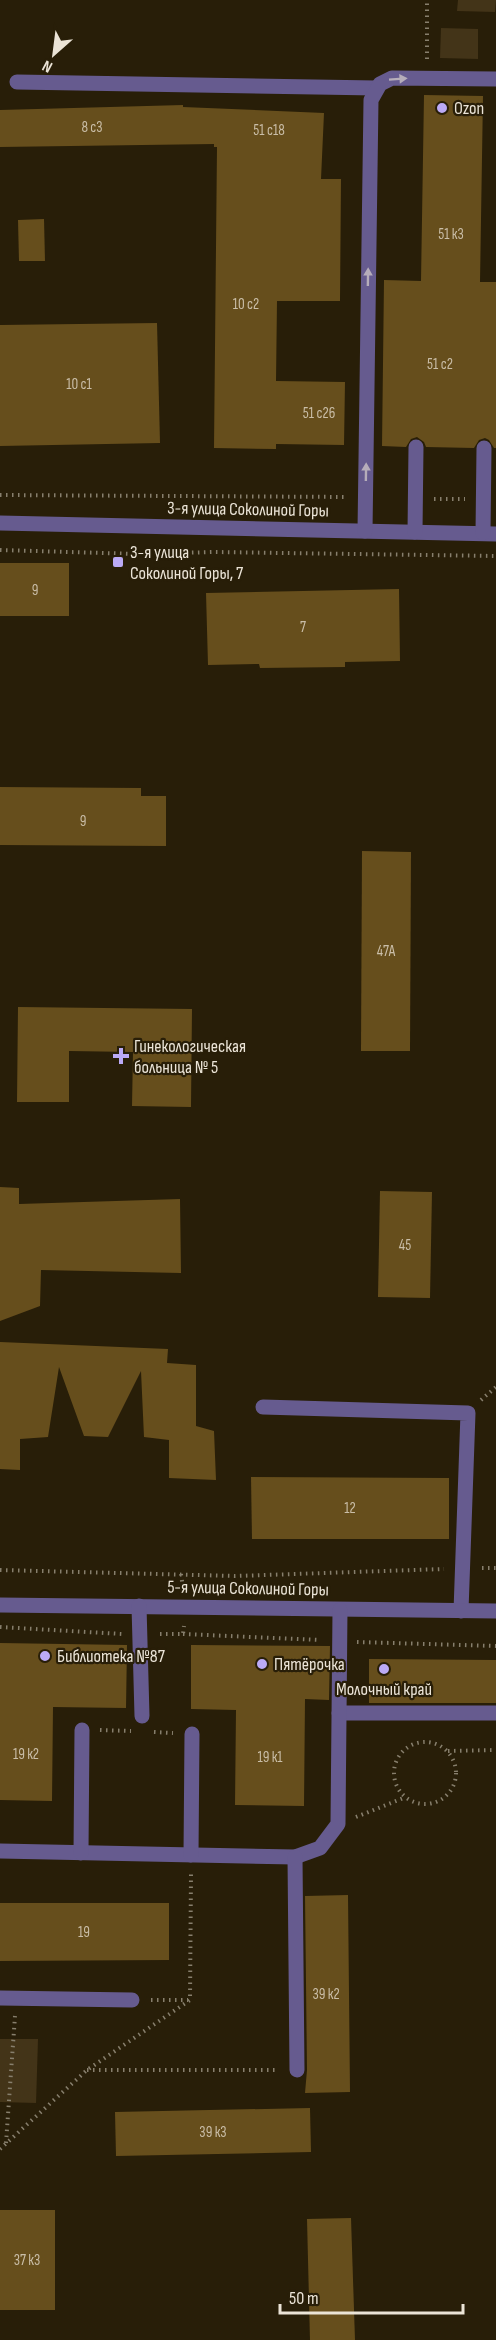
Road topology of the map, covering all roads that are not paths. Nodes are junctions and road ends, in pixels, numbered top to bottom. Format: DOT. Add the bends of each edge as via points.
graph roads {
  1 [pos="496,79"];
  2 [pos="17,82"];
  3 [pos="376,88"];
  4 [pos="416,447"];
  5 [pos="484,448"];
  6 [pos="0,523"];
  7 [pos="365,531"];
  8 [pos="415,532"];
  9 [pos="489,533"];
  10 [pos="263,1407"];
  11 [pos="0,1605"];
  12 [pos="139,1606"];
  13 [pos="340,1610"];
  14 [pos="460,1611"];
  15 [pos="496,1611"];
  16 [pos="339,1713"];
  17 [pos="496,1713"];
  18 [pos="142,1716"];
  19 [pos="82,1730"];
  20 [pos="192,1734"];
  21 [pos="0,1851"];
  22 [pos="81,1853"];
  23 [pos="191,1856"];
  24 [pos="295,1857"];
  25 [pos="0,1998"];
  26 [pos="132,2000"];
  27 [pos="297,2070"];
  3 -- 1 [label="street, one-way" via="392,78"];
  2 -- 3 [label="street"];
  7 -- 3 [label="street, one-way" via="371,100"];
  4 -- 8 [label="street"];
  5 -- 9 [label="street" via="483,499"];
  6 -- 7 [label="street, 3-я улица Соколиной Горы"];
  7 -- 8 [label="street, 3-я улица Соколиной Горы"];
  8 -- 9 [label="street, 3-я улица Соколиной Горы"];
  10 -- 14 [label="street" via="468,1413"];
  11 -- 12 [label="street, 5-я улица Соколиной Горы"];
  12 -- 13 [label="street, 5-я улица Соколиной Горы"];
  12 -- 18 [label="street"];
  13 -- 14 [label="street, 5-я улица Соколиной Горы"];
  13 -- 16 [label="street"];
  14 -- 15 [label="street, 5-я улица Соколиной Горы"];
  16 -- 17 [label="street"];
  16 -- 24 [label="street" via="338,1824 320,1848"];
  19 -- 22 [label="street"];
  20 -- 23 [label="street"];
  21 -- 22 [label="street"];
  22 -- 23 [label="street"];
  23 -- 24 [label="street"];
  24 -- 27 [label="street"];
  25 -- 26 [label="street"];
}
